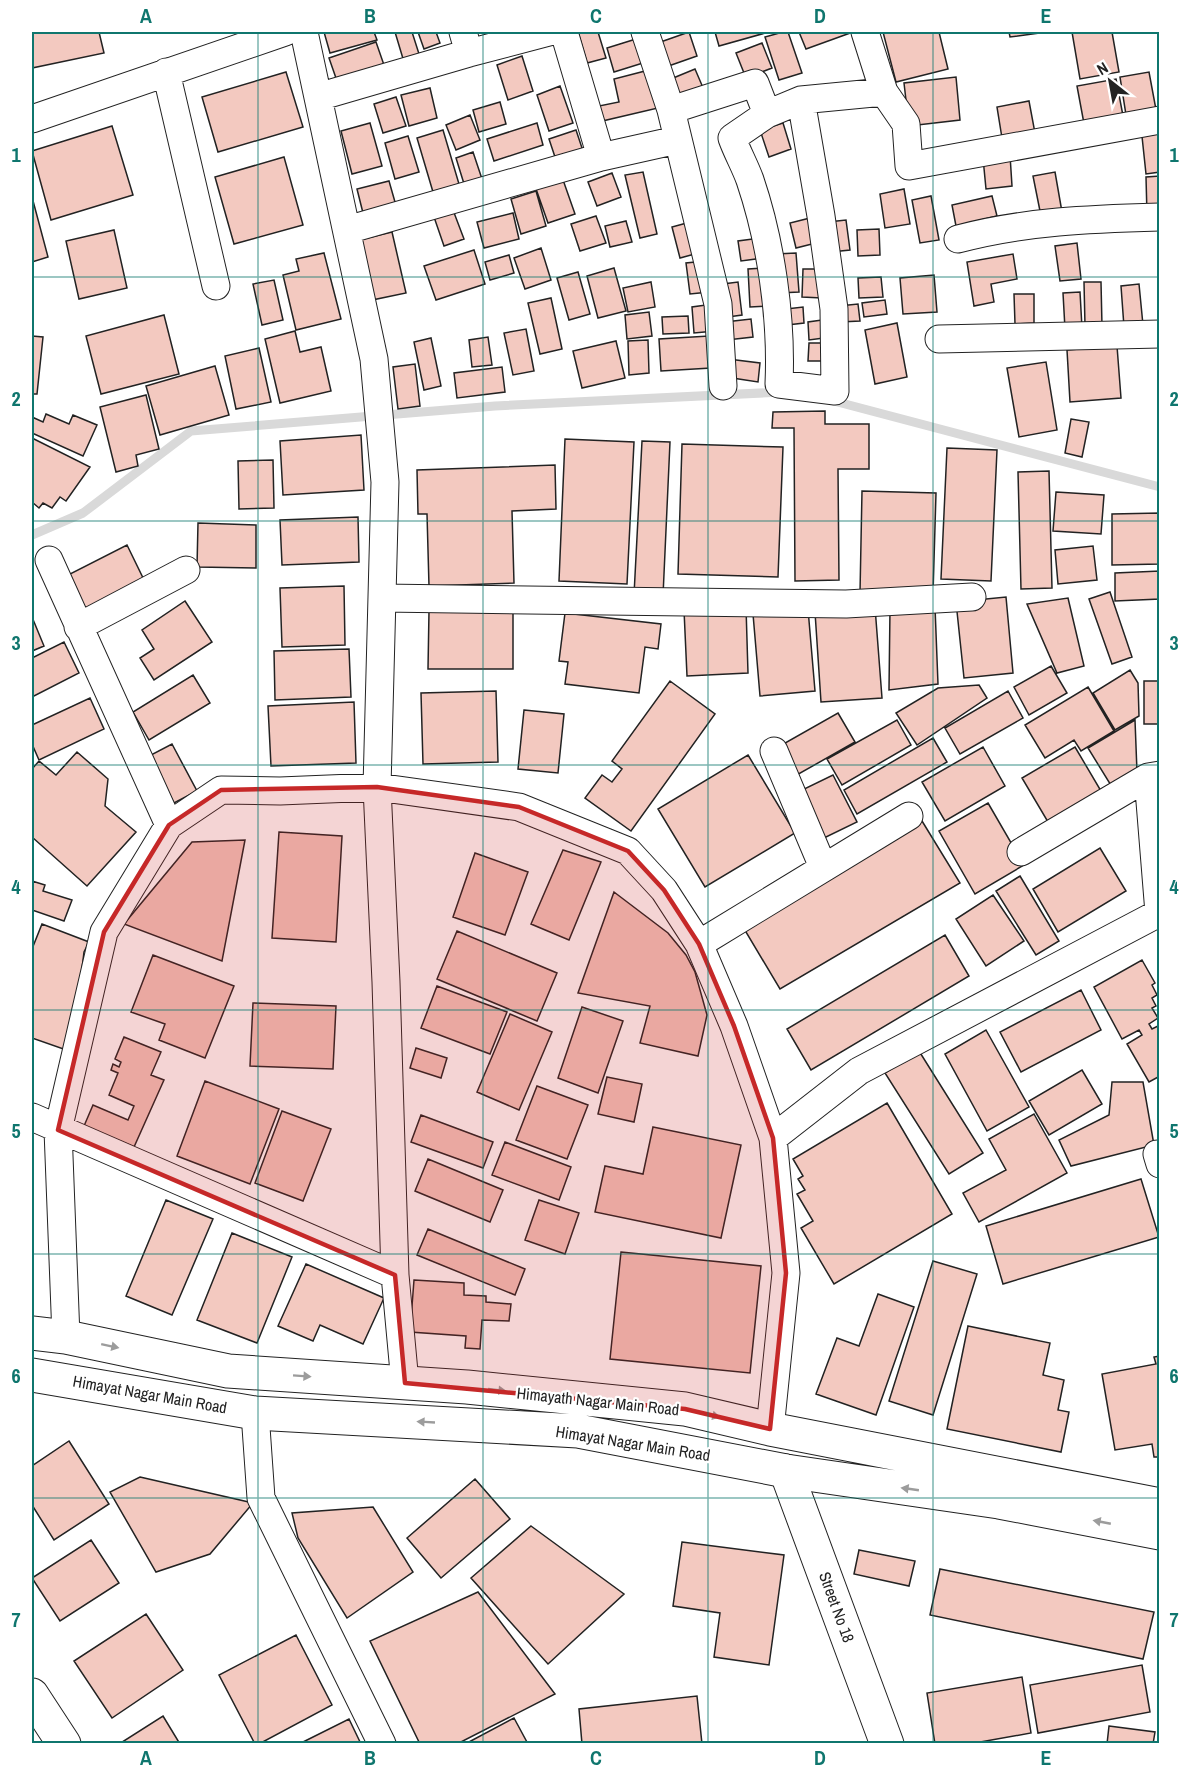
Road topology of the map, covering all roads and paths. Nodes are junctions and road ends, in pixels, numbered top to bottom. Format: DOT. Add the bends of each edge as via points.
graph roads {
  1 [pos="285,32"];
  2 [pos="304,32"];
  3 [pos="549,32"];
  4 [pos="564,32"];
  5 [pos="645,32"];
  6 [pos="865,32"];
  7 [pos="466,42"];
  8 [pos="166,72"];
  9 [pos="884,92"];
  10 [pos="318,97"];
  11 [pos="801,100"];
  12 [pos="671,110"];
  13 [pos="767,114"];
  14 [pos="32,119"];
  15 [pos="1160,120"];
  16 [pos="677,140"];
  17 [pos="601,157"];
  18 [pos="1160,217"];
  19 [pos="347,230"];
  20 [pos="958,239"];
  21 [pos="216,286"];
  22 [pos="1160,334"];
  23 [pos="939,339"];
  24 [pos="723,386"];
  25 [pos="49,560"];
  26 [pos="186,570"];
  27 [pos="972,597"];
  28 [pos="382,598"];
  29 [pos="78,627"];
  30 [pos="774,751"];
  31 [pos="1154,776"];
  32 [pos="377,787"];
  33 [pos="909,816"];
  34 [pos="169,825"];
  35 [pos="1021,852"];
  36 [pos="824,867"];
  37 [pos="699,945"];
  38 [pos="32,1117"];
  39 [pos="58,1130"];
  40 [pos="773,1138"];
  41 [pos="395,1275"];
  42 [pos="32,1333"];
  43 [pos="66,1337"];
  44 [pos="32,1375"];
  45 [pos="405,1383"];
  46 [pos="255,1413"];
  47 [pos="770,1429"];
  48 [pos="786,1471"];
  49 [pos="1160,1505"];
  50 [pos="1160,1533"];
  51 [pos="32,1695"];
  52 [pos="64,1743"];
  53 [pos="382,1743"];
  54 [pos="887,1743"];
  1 -- 8 [label="street"];
  2 -- 10 [label="street"];
  3 -- 7 [label="street"];
  4 -- 17 [label="street"];
  5 -- 12 [label="street"];
  6 -- 9 [label="street"];
  7 -- 10 [label="street"];
  8 -- 14 [label="street"];
  8 -- 21 [label="street"];
  9 -- 11 [label="street"];
  9 -- 15 [label="street" via="906,124 909,166"];
  10 -- 19 [label="street"];
  11 -- 13 [label="street"];
  11 -- 13 [label="street" via="834,309 835,391 779,384 780,352 769,255 750,180 732,138"];
  12 -- 13 [label="street" via="755,83"];
  12 -- 16 [label="street"];
  16 -- 17 [label="street"];
  16 -- 24 [label="street" via="718,304"];
  17 -- 19 [label="street"];
  18 -- 20 [label="street" via="1057,220"];
  19 -- 28 [label="street" via="374,359 385,482"];
  22 -- 23 [label="street"];
  25 -- 29 [label="street"];
  26 -- 29 [label="street"];
  27 -- 28 [label="street" via="846,604"];
  28 -- 32 [label="street"];
  29 -- 34 [label="street"];
  30 -- 36 [label="street"];
  31 -- 35 [label="street"];
  31 -- 40 [label="street" via="1159,913 859,1071"];
  32 -- 34 [label="street" via="221,790"];
  32 -- 37 [label="street" via="519,807 628,852 664,890"];
  32 -- 41 [label="street"];
  33 -- 36 [label="street"];
  34 -- 39 [label="street" via="104,932"];
  36 -- 37 [label="street"];
  37 -- 40 [label="street" via="734,1026"];
  38 -- 39 [label="street"];
  39 -- 41 [label="street"];
  39 -- 43 [label="street"];
  40 -- 47 [label="street" via="786,1273"];
  41 -- 45 [label="street"];
  42 -- 43 [label="main road, Himayath Nagar Main Road"];
  43 -- 45 [label="main road, Himayath Nagar Main Road, one-way" via="228,1371"];
  44 -- 46 [label="main road, Himayat Nagar Main Road"];
  45 -- 47 [label="main road, Himayath Nagar Main Road, one-way" via="685,1409"];
  48 -- 46 [label="main road, Himayat Nagar Main Road, one-way" via="578,1431"];
  46 -- 53 [label="street" via="261,1498"];
  47 -- 49 [label="main road, Himayath Nagar Main Road"];
  50 -- 48 [label="main road, Himayat Nagar Main Road, one-way" via="999,1502"];
  48 -- 54 [label="main road, Street No 18"];
  51 -- 52 [label="main road"];
}
